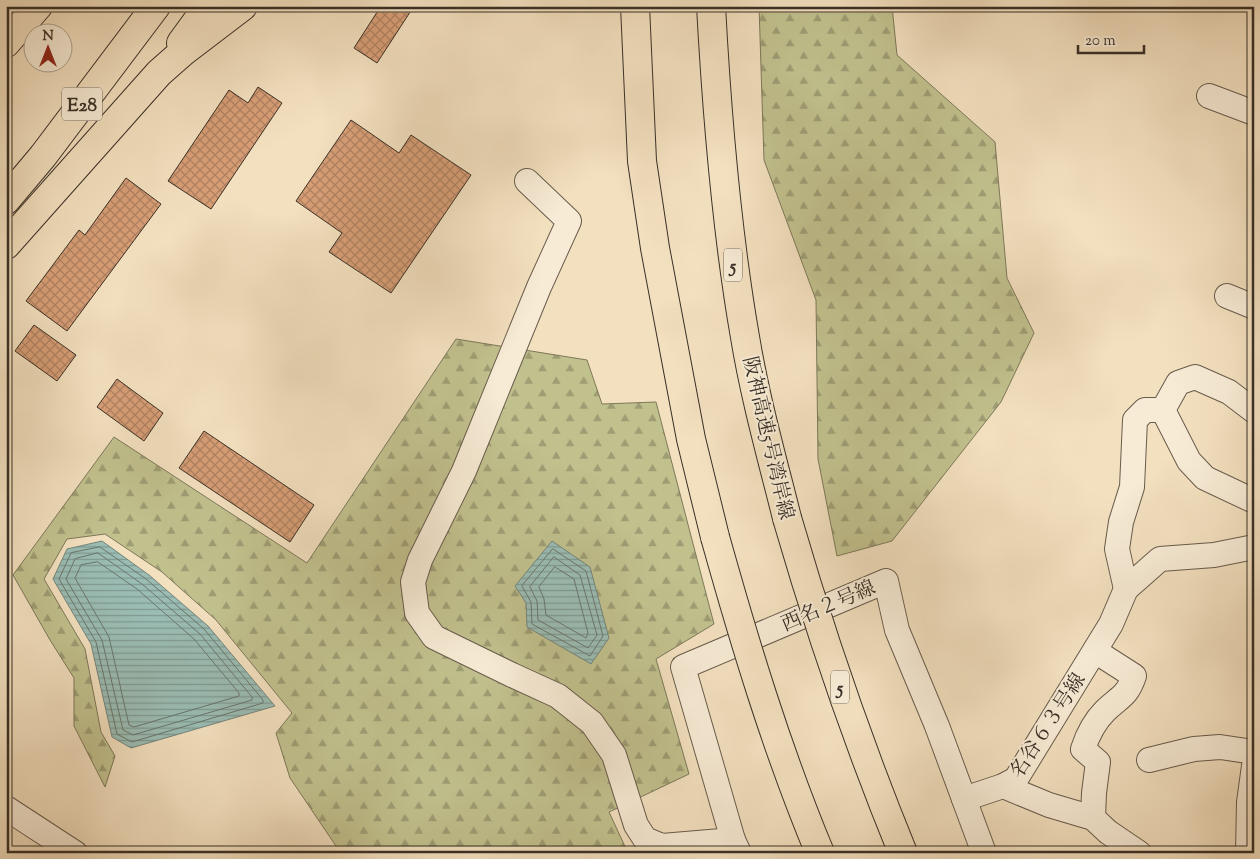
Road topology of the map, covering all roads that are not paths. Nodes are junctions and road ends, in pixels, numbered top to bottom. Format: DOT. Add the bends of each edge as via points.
graph roads {
  1 [pos="27,6"];
  2 [pos="38,6"];
  3 [pos="156,6"];
  4 [pos="208,6"];
  5 [pos="243,6"];
  6 [pos="623,6"];
  7 [pos="635,6"];
  8 [pos="711,6"];
  9 [pos="6,36"];
  10 [pos="6,43"];
  11 [pos="159,73"];
  12 [pos="1209,96"];
  13 [pos="1254,113"];
  14 [pos="642,161"];
  15 [pos="527,181"];
  16 [pos="6,200"];
  17 [pos="6,245"];
  18 [pos="1227,296"];
  19 [pos="1254,307"];
  20 [pos="1163,410"];
  21 [pos="1254,411"];
  22 [pos="1254,500"];
  23 [pos="1254,547"];
  24 [pos="1126,589"];
  25 [pos="1095,651"];
  26 [pos="1254,752"];
  27 [pos="1149,760"];
  28 [pos="1254,766"];
  29 [pos="1003,786"];
  30 [pos="964,799"];
  31 [pos="6,808"];
  32 [pos="1093,818"];
  33 [pos="1251,825"];
  34 [pos="736,847"];
  35 [pos="75,853"];
  36 [pos="820,853"];
  37 [pos="903,853"];
  38 [pos="984,853"];
  39 [pos="1139,853"];
  40 [pos="1248,853"];
  1 -- 9 [label="highway"];
  2 -- 10 [label="highway"];
  3 -- 16 [label="highway, E28"];
  4 -- 11 [label="highway"];
  5 -- 11 [label="highway"];
  6 -- 14 [label="highway"];
  7 -- 14 [label="highway"];
  8 -- 37 [label="highway, 阪神高速5号湾岸線 / 5, bridge" via="718,122 732,253 760,411 811,601 875,784"];
  11 -- 17 [label="highway"];
  12 -- 13 [label="street"];
  14 -- 36 [label="highway, bridge" via="671,342 714,538 771,724"];
  15 -- 34 [label="street" via="569,221 464,471 420,560 413,582 417,613 434,637 558,696 592,723 614,755 636,825 645,839 662,846"];
  18 -- 19 [label="street"];
  20 -- 21 [label="street" via="1178,384 1195,377 1229,392"];
  20 -- 22 [label="street" via="1189,461 1205,478"];
  20 -- 24 [label="street" via="1145,410 1135,420 1132,487 1117,548"];
  23 -- 24 [label="street" via="1214,555 1160,559"];
  24 -- 25 [label="street, 名谷６３号線"];
  25 -- 29 [label="street, 名谷６３号線" via="1016,779"];
  25 -- 32 [label="street, 名谷６３号線" via="1134,676 1130,690 1090,729 1083,748 1098,762"];
  26 -- 27 [label="street" via="1220,747 1194,748"];
  28 -- 33 [label="street" via="1250,793"];
  29 -- 30 [label="street, 名谷６３号線"];
  29 -- 32 [label="street"];
  30 -- 34 [label="street, 西名２号線" via="897,630 886,580 683,666"];
  30 -- 38 [label="street, 西名２号線"];
  31 -- 35 [label="street"];
  32 -- 39 [label="street"];
  33 -- 40 [label="street"];
}
